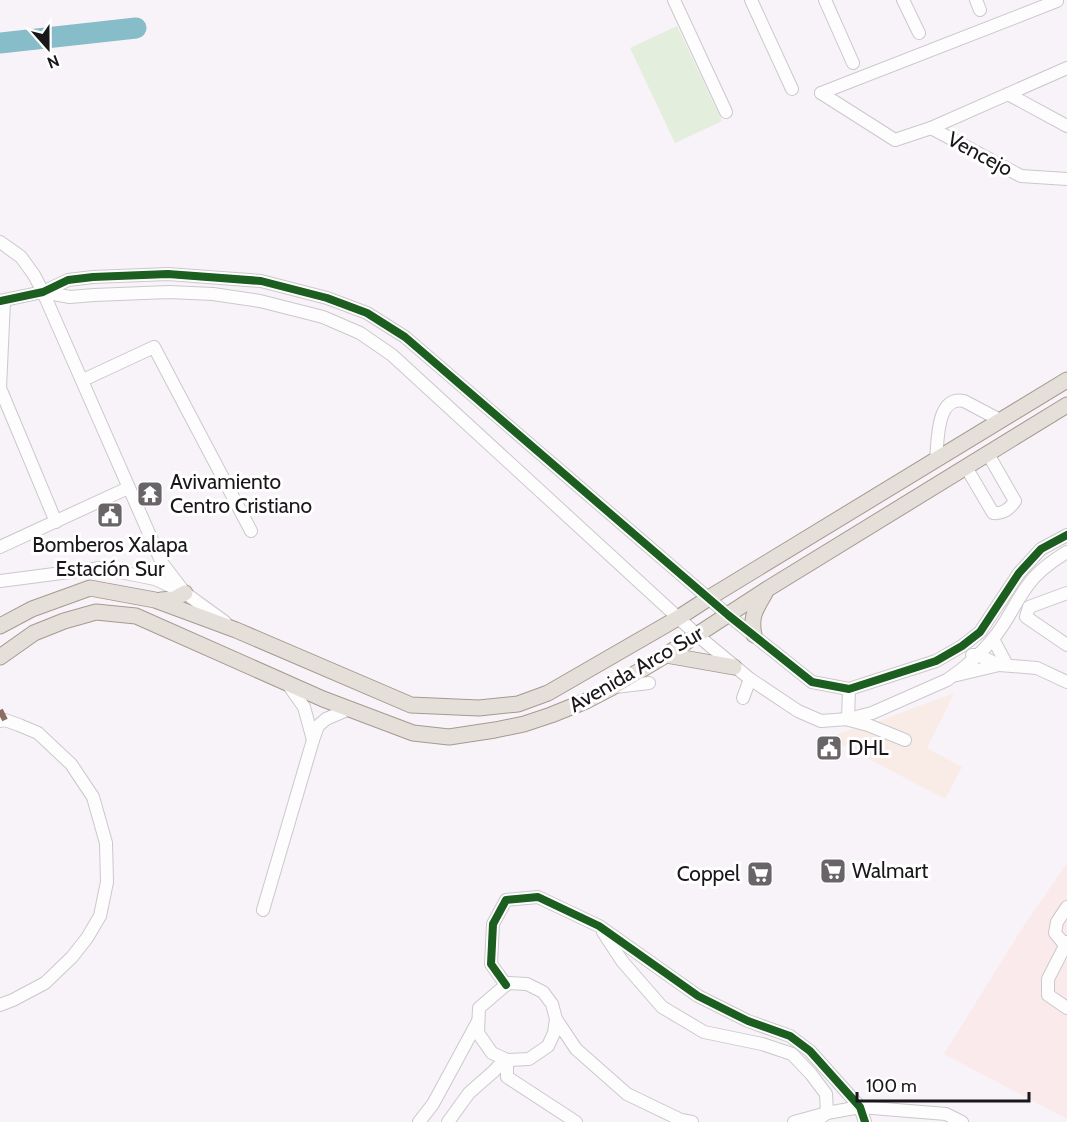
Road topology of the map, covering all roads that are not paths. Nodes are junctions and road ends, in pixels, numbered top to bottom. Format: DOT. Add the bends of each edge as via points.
graph roads {
  1 [pos="675,0"];
  2 [pos="752,0"];
  3 [pos="825,0"];
  4 [pos="903,0"];
  5 [pos="1057,1"];
  6 [pos="919,33"];
  7 [pos="853,63"];
  8 [pos="1067,68"];
  9 [pos="792,89"];
  10 [pos="1008,94"];
  11 [pos="726,112"];
  12 [pos="1067,126"];
  13 [pos="931,128"];
  14 [pos="1067,179"];
  15 [pos="0,242"];
  16 [pos="43,292"];
  17 [pos="2,301"];
  18 [pos="83,380"];
  19 [pos="1067,380"];
  20 [pos="1067,405"];
  21 [pos="1000,420"];
  22 [pos="988,454"];
  23 [pos="936,459"];
  24 [pos="966,467"];
  25 [pos="128,488"];
  26 [pos="56,522"];
  27 [pos="251,531"];
  28 [pos="1067,535"];
  29 [pos="0,547"];
  30 [pos="1067,552"];
  31 [pos="0,580"];
  32 [pos="769,588"];
  33 [pos="184,593"];
  34 [pos="1063,594"];
  35 [pos="709,598"];
  36 [pos="155,600"];
  37 [pos="1067,605"];
  38 [pos="728,615"];
  39 [pos="678,618"];
  40 [pos="985,624"];
  41 [pos="0,626"];
  42 [pos="236,630"];
  43 [pos="697,635"];
  44 [pos="754,635"];
  45 [pos="993,639"];
  46 [pos="1067,645"];
  47 [pos="666,655"];
  48 [pos="978,655"];
  49 [pos="0,657"];
  50 [pos="941,658"];
  51 [pos="1003,665"];
  52 [pos="734,667"];
  53 [pos="950,678"];
  54 [pos="750,679"];
  55 [pos="287,682"];
  56 [pos="1067,682"];
  57 [pos="649,683"];
  58 [pos="611,688"];
  59 [pos="849,688"];
  60 [pos="743,698"];
  61 [pos="349,709"];
  62 [pos="848,719"];
  63 [pos="0,721"];
  64 [pos="314,740"];
  65 [pos="904,740"];
  66 [pos="1067,907"];
  67 [pos="263,910"];
  68 [pos="599,926"];
  69 [pos="1066,943"];
  70 [pos="506,985"];
  71 [pos="0,1005"];
  72 [pos="1067,1008"];
  73 [pos="556,1019"];
  74 [pos="478,1020"];
  75 [pos="505,1060"];
  76 [pos="860,1107"];
  77 [pos="827,1113"];
  78 [pos="419,1122"];
  79 [pos="448,1122"];
  80 [pos="576,1122"];
  81 [pos="692,1122"];
  82 [pos="794,1122"];
  83 [pos="814,1122"];
  84 [pos="865,1122"];
  85 [pos="962,1122"];
  1 -- 11 [label="street"];
  2 -- 9 [label="street"];
  3 -- 7 [label="street"];
  4 -- 6 [label="street"];
  5 -- 13 [label="street" via="820,93 895,140"];
  8 -- 10 [label="street"];
  10 -- 12 [label="street"];
  10 -- 13 [label="street"];
  13 -- 14 [label="street, Vencejo" via="1021,176"];
  15 -- 16 [label="street" via="21,257"];
  16 -- 17 [label="street"];
  16 -- 18 [label="street"];
  16 -- 35 [label="street" via="68,280 168,274 261,281 368,313 405,337"];
  16 -- 39 [label="street" via="70,297 213,294 324,317 360,333 392,355"];
  17 -- 26 [label="street" via="0,388"];
  18 -- 25 [label="street"];
  18 -- 27 [label="street" via="154,347"];
  19 -- 21 [label="main road, Avenida Arco Sur"];
  20 -- 22 [label="main road, Avenida Arco Sur"];
  21 -- 23 [label="main road, Avenida Arco Sur"];
  21 -- 23 [label="street" via="964,401 948,405 943,410"];
  22 -- 24 [label="main road, Avenida Arco Sur"];
  22 -- 24 [label="street" via="1015,501 1010,509 993,513"];
  23 -- 35 [label="main road, Avenida Arco Sur"];
  24 -- 32 [label="main road, Avenida Arco Sur"];
  25 -- 26 [label="street"];
  25 -- 33 [label="street" via="162,563"];
  26 -- 29 [label="street"];
  28 -- 40 [label="street" via="1041,549 1019,573"];
  30 -- 45 [label="street" via="1050,562 1029,584"];
  31 -- 33 [label="street" via="99,568 155,579"];
  32 -- 38 [label="main road, Avenida Arco Sur"];
  32 -- 44 [label="main road" via="754,612"];
  33 -- 36 [label="main road" via="174,599"];
  33 -- 42 [label="street"];
  34 -- 37 [label="street"];
  34 -- 46 [label="street" via="1029,607 1026,617"];
  35 -- 38 [label="street"];
  35 -- 39 [label="main road, Avenida Arco Sur"];
  36 -- 41 [label="main road, Avenida Arco Sur" via="90,588 32,609"];
  36 -- 42 [label="main road, Avenida Arco Sur"];
  38 -- 43 [label="main road, Avenida Arco Sur"];
  38 -- 44 [label="street"];
  39 -- 42 [label="main road, Avenida Arco Sur" via="548,693 518,704 479,708 411,705"];
  39 -- 43 [label="street"];
  40 -- 48 [label="street"];
  40 -- 50 [label="street" via="962,646"];
  43 -- 47 [label="main road, Avenida Arco Sur"];
  43 -- 52 [label="street"];
  44 -- 59 [label="street" via="812,682"];
  45 -- 48 [label="street"];
  45 -- 51 [label="street"];
  47 -- 52 [label="main road"];
  47 -- 58 [label="main road, Avenida Arco Sur"];
  48 -- 50 [label="street"];
  48 -- 51 [label="street"];
  48 -- 53 [label="street"];
  49 -- 55 [label="main road, Avenida Arco Sur" via="34,633 96,612 136,616"];
  50 -- 53 [label="street"];
  50 -- 59 [label="street"];
  51 -- 53 [label="street"];
  51 -- 56 [label="street" via="1037,668"];
  52 -- 54 [label="street"];
  53 -- 62 [label="street" via="873,713"];
  54 -- 60 [label="street"];
  54 -- 62 [label="street" via="798,711 821,721"];
  55 -- 61 [label="main road, Avenida Arco Sur"];
  55 -- 64 [label="street" via="304,707"];
  57 -- 58 [label="street"];
  58 -- 61 [label="main road, Avenida Arco Sur" via="524,724 449,737 413,733"];
  59 -- 62 [label="street"];
  61 -- 64 [label="street" via="318,726"];
  62 -- 65 [label="street"];
  63 -- 71 [label="street" via="20,724 38,733 72,764 93,797 106,843 107,882 100,916 72,957 45,983"];
  64 -- 67 [label="street"];
  66 -- 69 [label="street" via="1055,933"];
  68 -- 70 [label="street" via="538,897 506,900 493,924 491,964"];
  68 -- 76 [label="street" via="698,996 790,1036 810,1051"];
  68 -- 77 [label="street" via="622,961 662,1007 705,1032 792,1054 826,1094"];
  69 -- 72 [label="street" via="1048,980 1048,995"];
  70 -- 73 [label="street" via="527,984 543,992"];
  70 -- 74 [label="street" via="479,1008"];
  73 -- 75 [label="street" via="548,1046 530,1059"];
  73 -- 81 [label="street" via="576,1049 627,1094"];
  74 -- 75 [label="street" via="478,1033 492,1053"];
  74 -- 78 [label="street" via="433,1104"];
  75 -- 79 [label="street" via="469,1093"];
  75 -- 80 [label="street" via="507,1077"];
  76 -- 77 [label="street"];
  76 -- 84 [label="street"];
  76 -- 85 [label="street" via="946,1114"];
  77 -- 82 [label="street"];
  77 -- 83 [label="street"];
}
